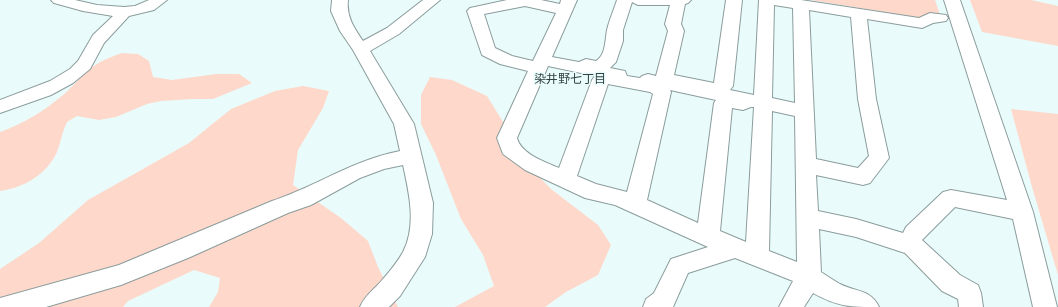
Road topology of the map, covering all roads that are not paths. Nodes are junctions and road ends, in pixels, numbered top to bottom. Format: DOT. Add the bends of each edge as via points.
graph roads {
  1 [pos="59,0"];
  2 [pos="159,0"];
  3 [pos="340,0"];
  4 [pos="432,0"];
  5 [pos="625,0"];
  6 [pos="638,0"];
  7 [pos="681,0"];
  8 [pos="734,0"];
  9 [pos="767,0"];
  10 [pos="771,0"];
  11 [pos="952,0"];
  12 [pos="567,5"];
  13 [pos="801,5"];
  14 [pos="124,12"];
  15 [pos="858,13"];
  16 [pos="940,18"];
  17 [pos="361,49"];
  18 [pos="542,61"];
  19 [pos="762,105"];
  20 [pos="0,107"];
  21 [pos="804,113"];
  22 [pos="411,156"];
  23 [pos="806,165"];
  24 [pos="565,180"];
  25 [pos="635,204"];
  26 [pos="1022,212"];
  27 [pos="807,218"];
  28 [pos="914,234"];
  29 [pos="708,237"];
  30 [pos="735,248"];
  31 [pos="757,257"];
  32 [pos="809,277"];
  33 [pos="7,307"];
  34 [pos="372,307"];
  35 [pos="655,307"];
  36 [pos="791,307"];
  37 [pos="867,307"];
  38 [pos="972,307"];
  39 [pos="1044,307"];
  1 -- 14 [label="street"];
  2 -- 14 [label="street" via="145,8"];
  3 -- 17 [label="street" via="338,11"];
  4 -- 17 [label="street" via="393,30"];
  5 -- 18 [label="street" via="607,62 598,67"];
  6 -- 7 [label="street"];
  7 -- 8 [label="street" via="673,24 676,31 665,76 673,81 715,90 724,86"];
  9 -- 19 [label="street"];
  10 -- 13 [label="street"];
  11 -- 26 [label="street"];
  12 -- 18 [label="street"];
  12 -- 18 [label="street" via="525,1 475,11 488,51 506,60"];
  13 -- 15 [label="street"];
  13 -- 21 [label="street"];
  14 -- 20 [label="street" via="99,38 80,69 44,90"];
  15 -- 16 [label="street" via="922,23 930,18"];
  15 -- 23 [label="street" via="867,99 879,158 863,177"];
  17 -- 22 [label="street" via="404,124"];
  18 -- 19 [label="street"];
  18 -- 24 [label="street" via="507,138 510,149 532,165"];
  19 -- 21 [label="street"];
  19 -- 29 [label="street" via="723,103"];
  19 -- 31 [label="street"];
  21 -- 23 [label="street"];
  22 -- 33 [label="street" via="381,162 353,173 303,199 121,275"];
  22 -- 34 [label="street" via="422,203 421,234 413,257 391,288"];
  23 -- 27 [label="street"];
  24 -- 25 [label="street" via="593,192 618,197"];
  24 -- 25 [label="street" via="601,80 610,78 656,87 662,92"];
  25 -- 29 [label="street"];
  26 -- 28 [label="street" via="951,198"];
  26 -- 39 [label="street"];
  27 -- 32 [label="street"];
  27 -- 38 [label="street" via="856,228 913,246 951,283 969,293"];
  29 -- 30 [label="street"];
  30 -- 31 [label="street"];
  30 -- 35 [label="street" via="678,266 663,301"];
  31 -- 32 [label="street"];
  32 -- 36 [label="street"];
  32 -- 37 [label="street" via="833,293"];
}
